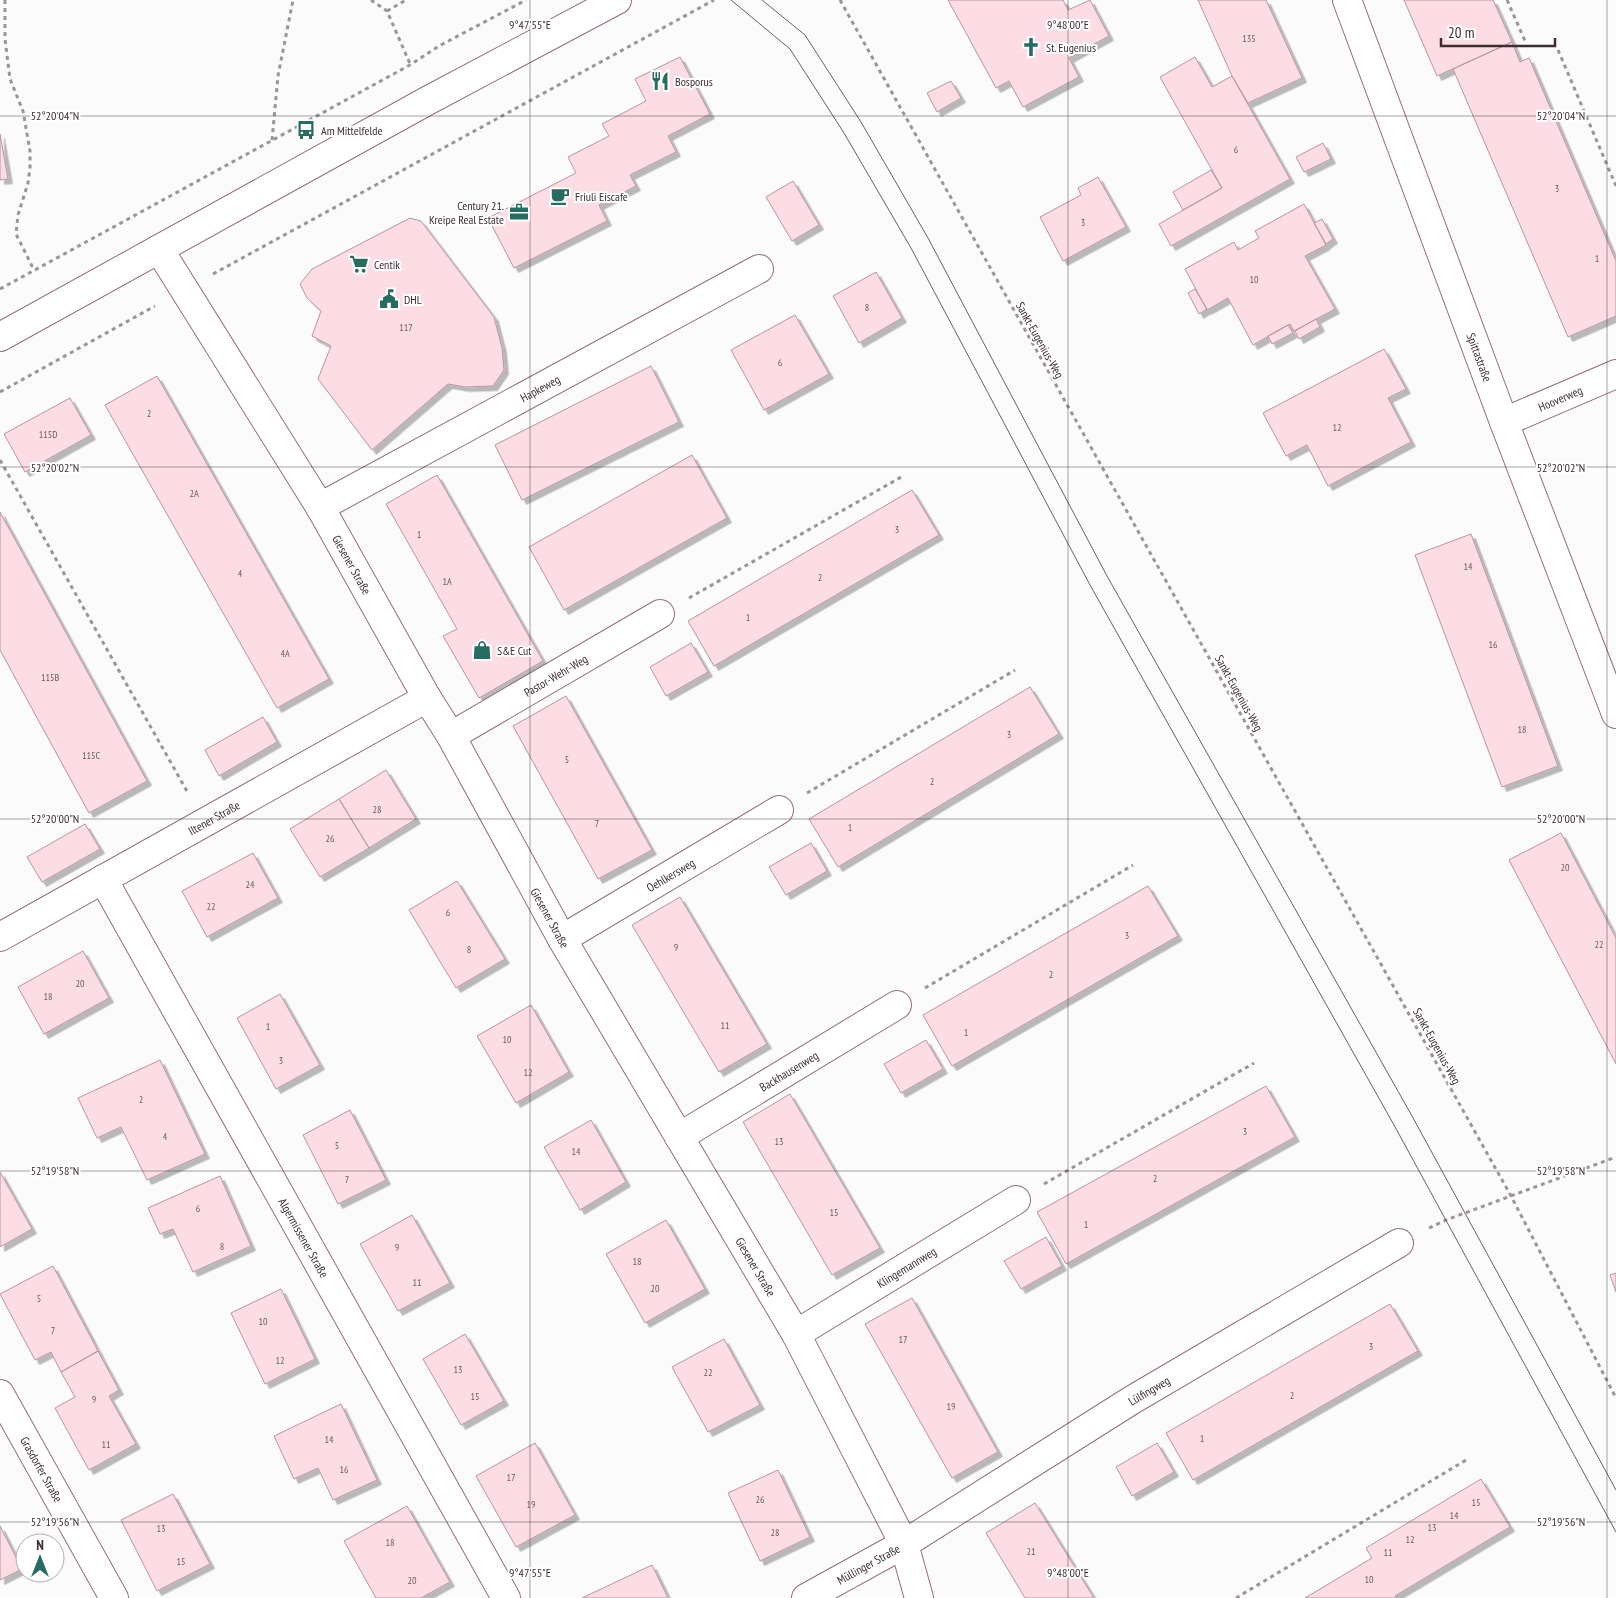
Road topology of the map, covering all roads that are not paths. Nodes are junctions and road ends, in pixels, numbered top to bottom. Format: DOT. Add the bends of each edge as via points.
graph roads {
  1 [pos="617,0"];
  2 [pos="1347,0"];
  3 [pos="159,249"];
  4 [pos="759,269"];
  5 [pos="0,337"];
  6 [pos="1616,374"];
  7 [pos="1504,422"];
  8 [pos="320,507"];
  9 [pos="660,614"];
  10 [pos="427,698"];
  11 [pos="1616,714"];
  12 [pos="452,736"];
  13 [pos="779,810"];
  14 [pos="102,879"];
  15 [pos="0,937"];
  16 [pos="562,939"];
  17 [pos="897,1005"];
  18 [pos="679,1137"];
  19 [pos="1016,1200"];
  20 [pos="1399,1242"];
  21 [pos="796,1334"];
  22 [pos="0,1394"];
  23 [pos="904,1544"];
  24 [pos="114,1598"];
  25 [pos="506,1598"];
  26 [pos="806,1598"];
  27 [pos="919,1598"];
  1 -- 3 [label="street"];
  2 -- 7 [label="street, Spittastraße"];
  3 -- 5 [label="street"];
  3 -- 8 [label="street, Giesener Straße"];
  4 -- 8 [label="street, Hapkeweg"];
  6 -- 7 [label="street, Hooverweg"];
  7 -- 11 [label="street, Spittastraße"];
  8 -- 10 [label="street, Giesener Straße"];
  9 -- 12 [label="street, Pastor-Wehr-Weg"];
  10 -- 12 [label="street, Giesener Straße"];
  10 -- 14 [label="street, Iltener Straße"];
  12 -- 16 [label="street, Giesener Straße"];
  13 -- 16 [label="street, Oehlkersweg"];
  14 -- 15 [label="street, Iltener Straße"];
  14 -- 25 [label="street, Algermissener Straße"];
  16 -- 18 [label="street, Giesener Straße"];
  17 -- 18 [label="street, Backhausenweg"];
  18 -- 21 [label="street, Giesener Straße"];
  19 -- 21 [label="street, Klingemannweg"];
  20 -- 23 [label="street, Lülfingweg" via="1132,1400"];
  21 -- 23 [label="street, Giesener Straße"];
  22 -- 24 [label="street, Grasdorfer Straße"];
  23 -- 26 [label="street, Müllinger Straße"];
  23 -- 27 [label="street, Giesener Straße"];
}
